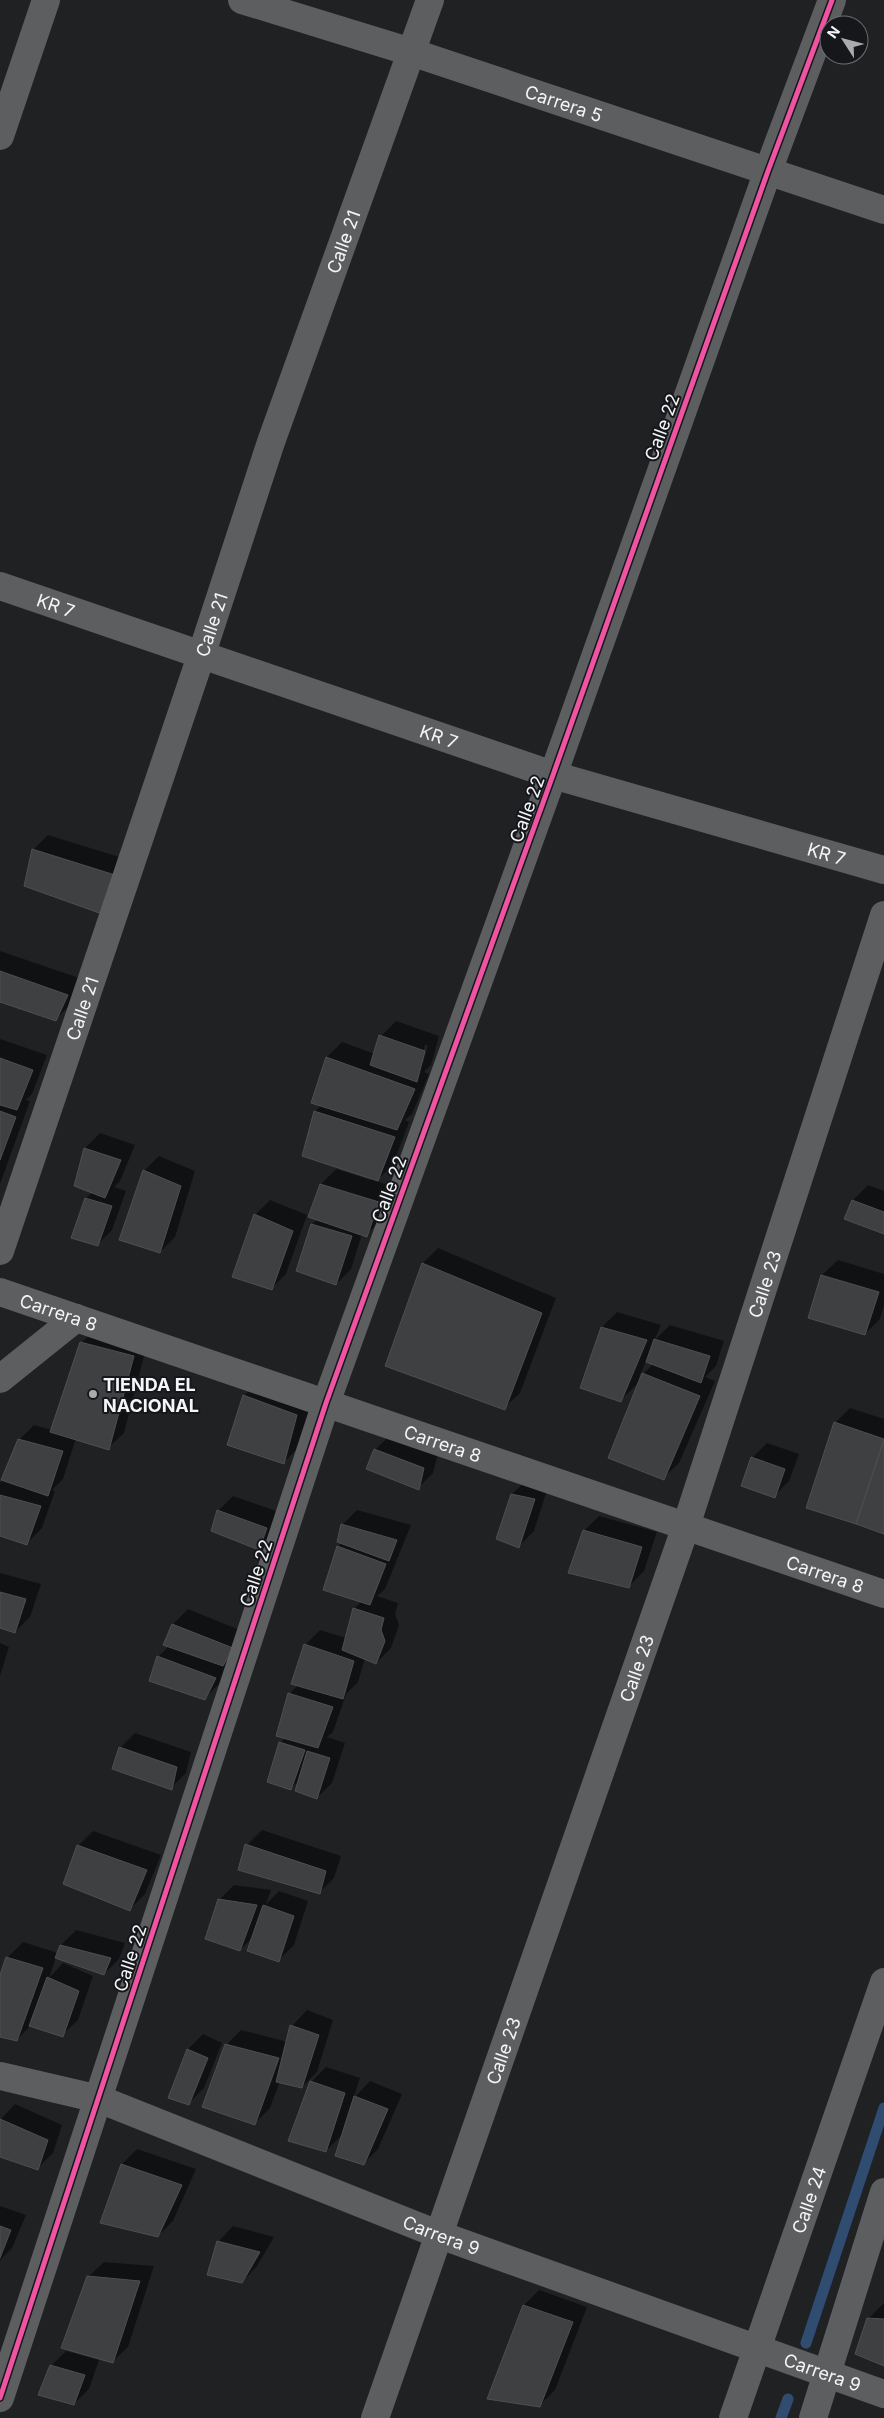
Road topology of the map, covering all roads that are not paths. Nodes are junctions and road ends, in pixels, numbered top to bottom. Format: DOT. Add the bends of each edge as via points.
graph roads {
  1 [pos="46,0"];
  2 [pos="242,0"];
  3 [pos="430,0"];
  4 [pos="832,0"];
  5 [pos="411,52"];
  6 [pos="0,136"];
  7 [pos="768,170"];
  8 [pos="884,210"];
  9 [pos="0,586"];
  10 [pos="201,656"];
  11 [pos="553,775"];
  12 [pos="884,870"];
  13 [pos="884,915"];
  14 [pos="0,1252"];
  15 [pos="0,1292"];
  16 [pos="76,1318"];
  17 [pos="0,1379"];
  18 [pos="326,1403"];
  19 [pos="686,1526"];
  20 [pos="884,1594"];
  21 [pos="884,1982"];
  22 [pos="0,2076"];
  23 [pos="99,2099"];
  24 [pos="884,2192"];
  25 [pos="440,2235"];
  26 [pos="756,2348"];
  27 [pos="828,2374"];
  28 [pos="884,2394"];
  29 [pos="0,2398"];
  30 [pos="375,2418"];
  31 [pos="733,2418"];
  32 [pos="813,2418"];
  1 -- 6 [label="street"];
  2 -- 5 [label="street, Carrera 5"];
  3 -- 5 [label="street, Calle 21"];
  4 -- 7 [label="street, Calle 22"];
  5 -- 7 [label="street, Carrera 5"];
  5 -- 10 [label="street, Calle 21" via="271,442"];
  7 -- 8 [label="street, Carrera 5"];
  7 -- 11 [label="street, Calle 22"];
  9 -- 10 [label="street, KR 7"];
  10 -- 11 [label="street, KR 7"];
  10 -- 14 [label="street, Calle 21"];
  11 -- 12 [label="street, KR 7"];
  11 -- 18 [label="street, Calle 22"];
  13 -- 19 [label="street, Calle 23"];
  15 -- 16 [label="street, Carrera 8"];
  16 -- 17 [label="street"];
  16 -- 18 [label="street, Carrera 8"];
  18 -- 19 [label="street, Carrera 8"];
  18 -- 23 [label="street, Calle 22"];
  19 -- 20 [label="street, Carrera 8"];
  19 -- 25 [label="street, Calle 23"];
  21 -- 26 [label="street, Calle 24"];
  22 -- 23 [label="street, Carrera 9"];
  23 -- 25 [label="street, Carrera 9"];
  23 -- 29 [label="street, Calle 22"];
  24 -- 27 [label="street"];
  25 -- 26 [label="street, Carrera 9"];
  25 -- 30 [label="street, Calle 23"];
  26 -- 27 [label="street, Carrera 9"];
  26 -- 31 [label="street, Calle 24"];
  27 -- 28 [label="street, Carrera 9"];
  27 -- 32 [label="street"];
}
